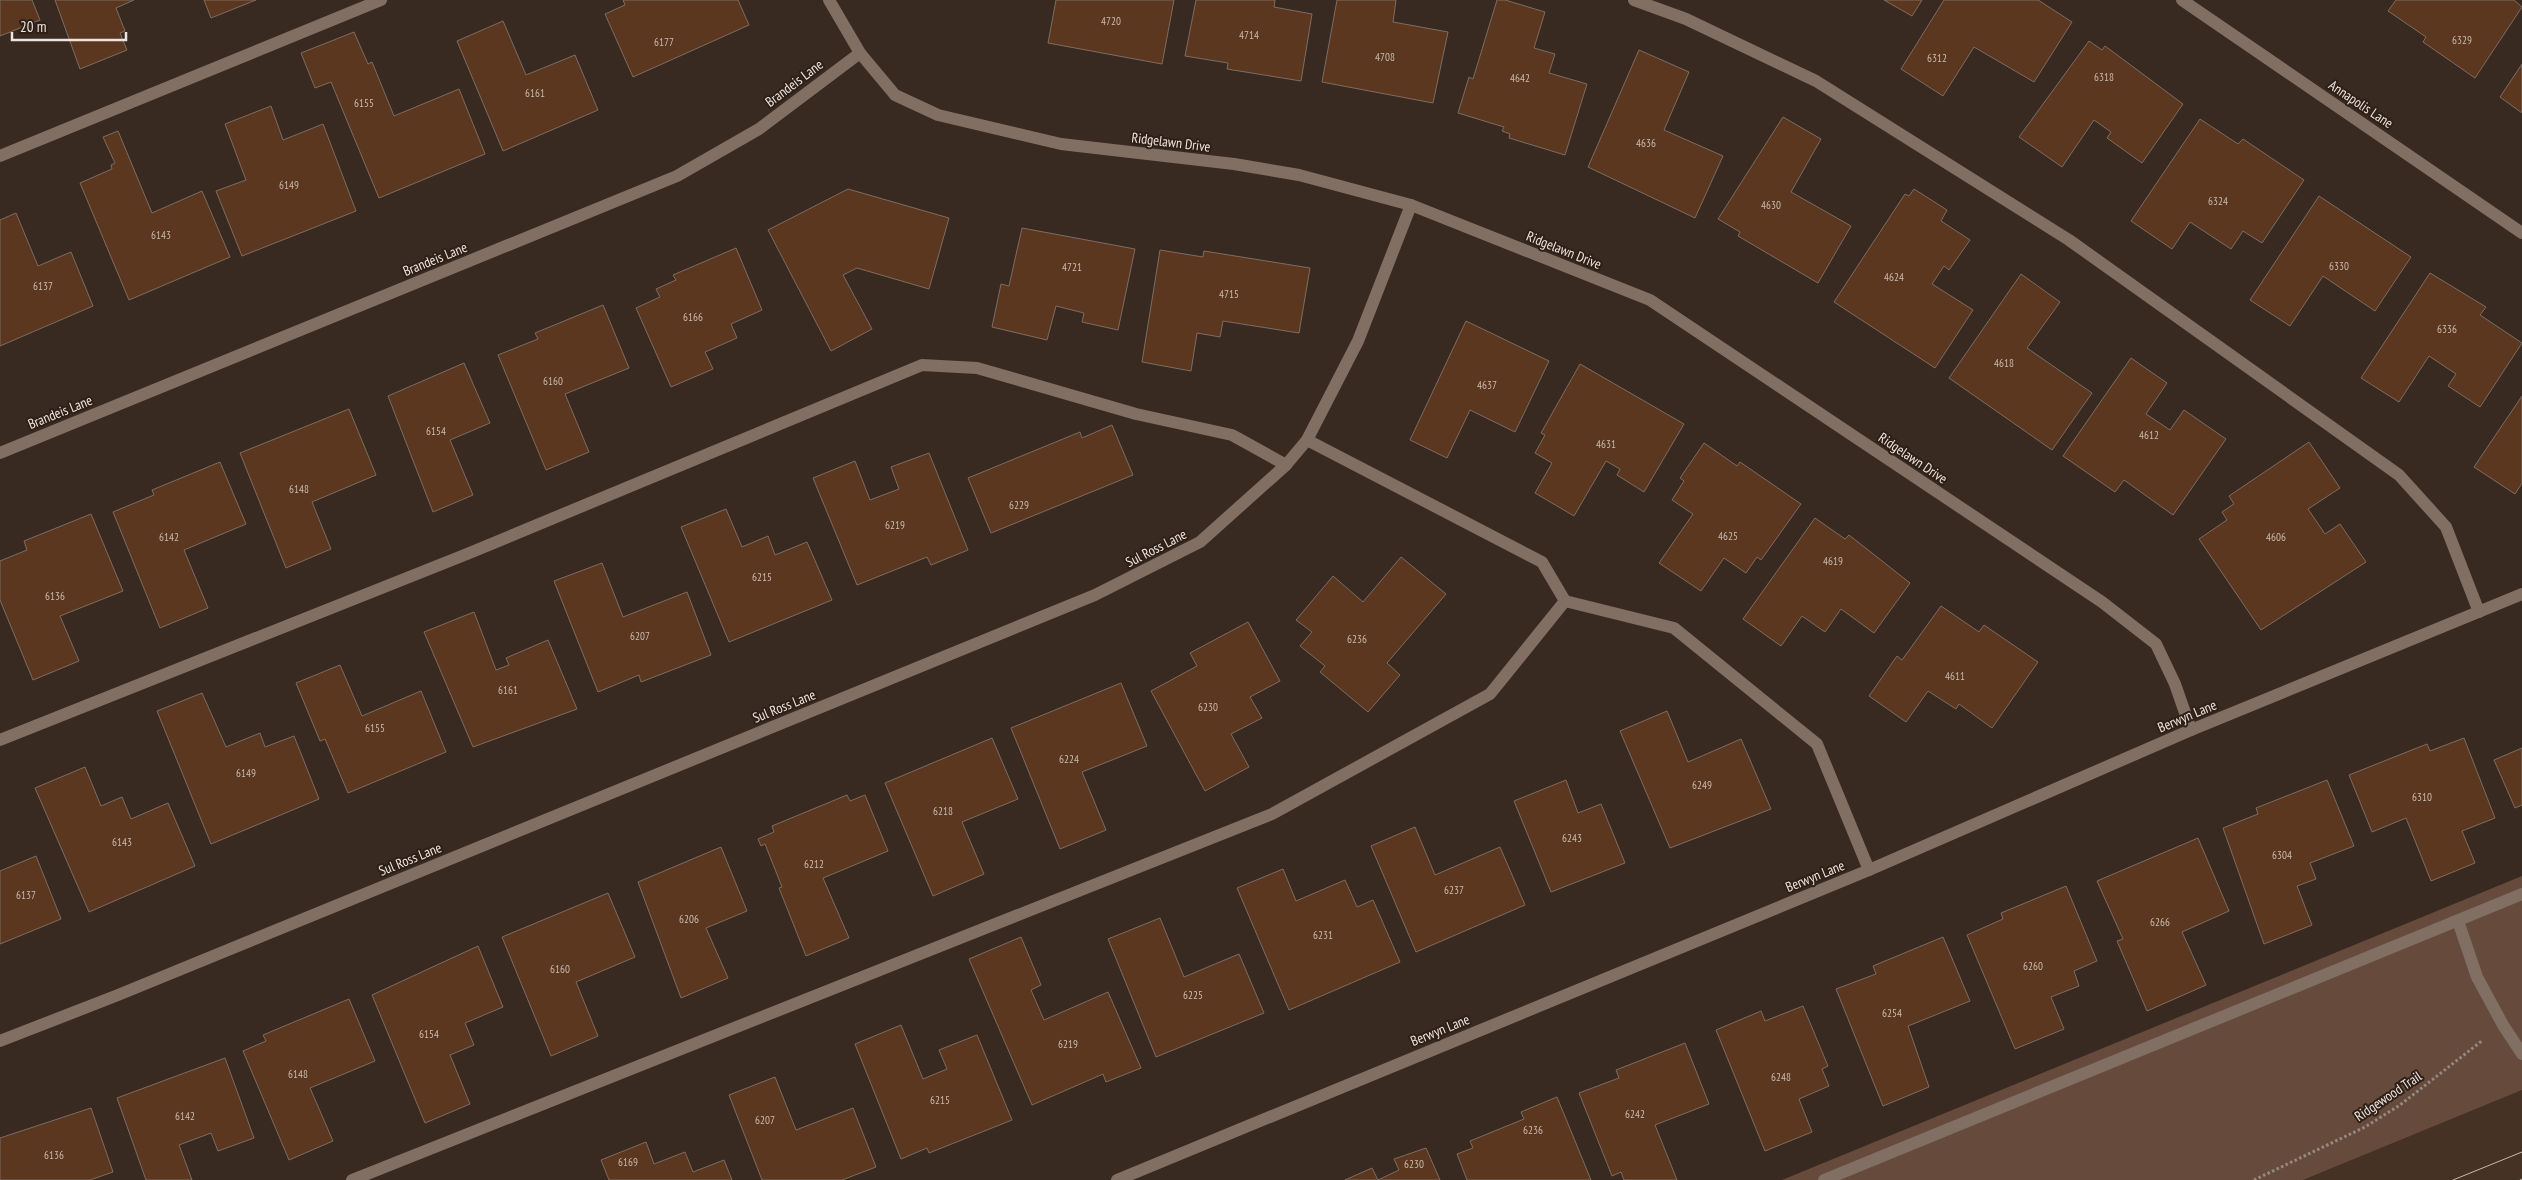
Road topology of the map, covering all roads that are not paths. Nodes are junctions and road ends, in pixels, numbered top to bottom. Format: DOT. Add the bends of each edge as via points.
graph roads {
  1 [pos="381,0"];
  2 [pos="829,0"];
  3 [pos="1634,0"];
  4 [pos="2182,0"];
  5 [pos="860,53"];
  6 [pos="0,156"];
  7 [pos="1411,205"];
  8 [pos="2522,233"];
  9 [pos="1307,440"];
  10 [pos="0,453"];
  11 [pos="1286,465"];
  12 [pos="2522,594"];
  13 [pos="1565,600"];
  14 [pos="2479,612"];
  15 [pos="2191,730"];
  16 [pos="0,740"];
  17 [pos="1869,870"];
  18 [pos="2522,894"];
  19 [pos="2458,921"];
  20 [pos="0,1041"];
  21 [pos="2522,1054"];
  22 [pos="352,1180"];
  23 [pos="1117,1180"];
  24 [pos="1824,1180"];
  1 -- 6 [label="street"];
  2 -- 5 [label="street, Ridgelawn Drive"];
  3 -- 14 [label="street" via="1686,19 1816,81 2068,240 2398,475 2446,527"];
  4 -- 8 [label="street, Annapolis Lane"];
  5 -- 7 [label="street, Ridgelawn Drive" via="895,95 938,115 1061,144 1300,175"];
  5 -- 10 [label="street, Brandeis Lane" via="759,129 677,176"];
  7 -- 9 [label="street, Sul Ross Lane" via="1358,341"];
  7 -- 15 [label="street, Ridgelawn Drive" via="1650,300 2102,602 2156,644 2175,684"];
  9 -- 11 [label="street, Sul Ross Lane"];
  9 -- 13 [label="street" via="1542,562"];
  11 -- 16 [label="street" via="1232,435 1136,414 977,368 922,365 476,551"];
  11 -- 20 [label="street, Sul Ross Lane" via="1200,542 1095,595"];
  12 -- 14 [label="street, Berwyn Lane"];
  13 -- 17 [label="street" via="1674,628 1817,744"];
  13 -- 22 [label="street" via="1490,694 1272,814"];
  14 -- 15 [label="street, Berwyn Lane"];
  15 -- 17 [label="street, Berwyn Lane"];
  17 -- 23 [label="street, Berwyn Lane"];
  18 -- 19 [label="street"];
  19 -- 21 [label="street" via="2477,977 2502,1025"];
  19 -- 24 [label="street"];
}
